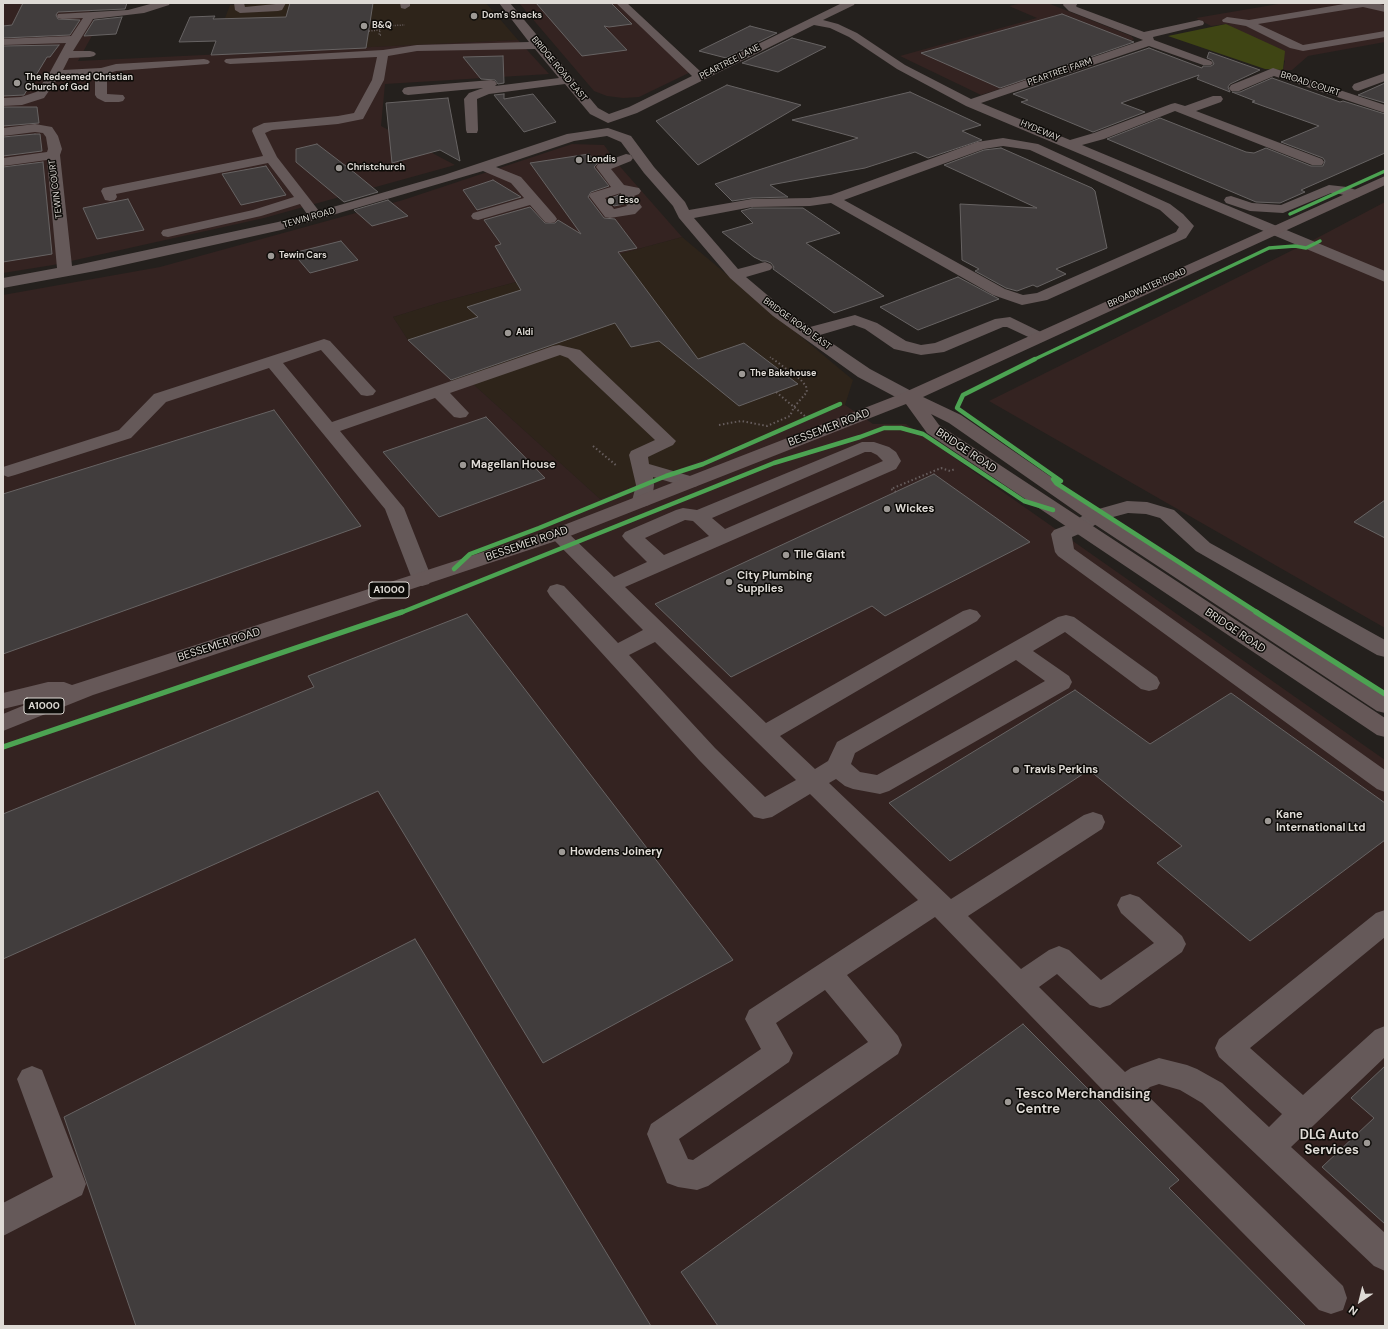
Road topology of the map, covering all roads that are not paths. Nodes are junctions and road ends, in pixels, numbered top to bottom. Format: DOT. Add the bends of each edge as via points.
graph roads {
  1 [pos="101,3"];
  2 [pos="161,3"];
  3 [pos="165,3"];
  4 [pos="239,3"];
  5 [pos="281,3"];
  6 [pos="504,3"];
  7 [pos="621,3"];
  8 [pos="850,3"];
  9 [pos="1073,3"];
  10 [pos="1385,9"];
  11 [pos="105,15"];
  12 [pos="62,16"];
  13 [pos="90,16"];
  14 [pos="1226,20"];
  15 [pos="812,21"];
  16 [pos="1199,23"];
  17 [pos="1252,24"];
  18 [pos="842,30"];
  19 [pos="792,31"];
  20 [pos="1299,34"];
  21 [pos="1385,34"];
  22 [pos="1276,37"];
  23 [pos="1146,39"];
  24 [pos="74,40"];
  25 [pos="3,42"];
  26 [pos="539,45"];
  27 [pos="1299,47"];
  28 [pos="383,53"];
  29 [pos="90,54"];
  30 [pos="65,55"];
  31 [pos="230,61"];
  32 [pos="1292,61"];
  33 [pos="204,62"];
  34 [pos="1207,62"];
  35 [pos="101,72"];
  36 [pos="55,74"];
  37 [pos="700,77"];
  38 [pos="1385,77"];
  39 [pos="568,80"];
  40 [pos="512,87"];
  41 [pos="1358,87"];
  42 [pos="1235,88"];
  43 [pos="1033,90"];
  44 [pos="408,91"];
  45 [pos="120,98"];
  46 [pos="1217,99"];
  47 [pos="3,102"];
  48 [pos="976,105"];
  49 [pos="1385,109"];
  50 [pos="1184,111"];
  51 [pos="1115,118"];
  52 [pos="608,126"];
  53 [pos="472,130"];
  54 [pos="3,132"];
  55 [pos="1066,142"];
  56 [pos="53,156"];
  57 [pos="271,158"];
  58 [pos="626,158"];
  59 [pos="3,162"];
  60 [pos="1317,162"];
  61 [pos="485,167"];
  62 [pos="1385,180"];
  63 [pos="1185,193"];
  64 [pos="656,194"];
  65 [pos="1354,194"];
  66 [pos="110,197"];
  67 [pos="303,199"];
  68 [pos="833,199"];
  69 [pos="534,200"];
  70 [pos="684,215"];
  71 [pos="316,216"];
  72 [pos="478,216"];
  73 [pos="550,219"];
  74 [pos="1275,231"];
  75 [pos="168,233"];
  76 [pos="765,267"];
  77 [pos="65,272"];
  78 [pos="735,275"];
  79 [pos="1385,277"];
  80 [pos="3,283"];
  81 [pos="808,333"];
  82 [pos="1039,337"];
  83 [pos="272,361"];
  84 [pos="367,391"];
  85 [pos="438,391"];
  86 [pos="909,397"];
  87 [pos="460,413"];
  88 [pos="329,429"];
  89 [pos="642,468"];
  90 [pos="8,471"];
  91 [pos="690,482"];
  92 [pos="642,501"];
  93 [pos="699,516"];
  94 [pos="1087,522"];
  95 [pos="558,534"];
  96 [pos="722,538"];
  97 [pos="661,564"];
  98 [pos="422,579"];
  99 [pos="610,586"];
  100 [pos="557,591"];
  101 [pos="970,616"];
  102 [pos="658,632"];
  103 [pos="1017,650"];
  104 [pos="1385,650"];
  105 [pos="615,653"];
  106 [pos="1150,683"];
  107 [pos="85,689"];
  108 [pos="3,700"];
  109 [pos="1385,705"];
  110 [pos="3,723"];
  111 [pos="1385,729"];
  112 [pos="764,735"];
  113 [pos="838,767"];
  114 [pos="813,782"];
  115 [pos="1385,784"];
  116 [pos="1093,822"];
  117 [pos="1130,905"];
  118 [pos="943,908"];
  119 [pos="1385,921"];
  120 [pos="829,974"];
  121 [pos="1020,985"];
  122 [pos="1385,1039"];
  123 [pos="32,1078"];
  124 [pos="1123,1090"];
  125 [pos="1303,1114"];
  126 [pos="1270,1147"];
  127 [pos="3,1220"];
  128 [pos="1385,1255"];
  129 [pos="1331,1298"];
  1 -- 11 [label="street" via="100,10"];
  2 -- 3 [label="street"];
  2 -- 11 [label="street" via="144,10"];
  4 -- 5 [label="street" via="240,10 278,8"];
  6 -- 26 [label="street, BRIDGE ROAD EAST"];
  7 -- 37 [label="street"];
  8 -- 15 [label="street, PEARTREE LANE"];
  9 -- 23 [label="street" via="1068,5"];
  10 -- 17 [label="street" via="1363,4"];
  11 -- 13 [label="street"];
  12 -- 13 [label="street"];
  13 -- 24 [label="street"];
  14 -- 17 [label="street"];
  15 -- 18 [label="street, HYDEWAY"];
  15 -- 19 [label="street, PEARTREE LANE"];
  16 -- 23 [label="street, PEARTREE FARM"];
  17 -- 22 [label="street"];
  18 -- 19 [label="street" via="825,28"];
  18 -- 48 [label="street, HYDEWAY" via="901,67"];
  19 -- 37 [label="street, PEARTREE LANE"];
  20 -- 22 [label="street"];
  21 -- 27 [label="street"];
  22 -- 27 [label="street"];
  23 -- 34 [label="street"];
  23 -- 48 [label="street, PEARTREE FARM"];
  24 -- 25 [label="street"];
  24 -- 30 [label="street"];
  26 -- 28 [label="street" via="417,48"];
  26 -- 39 [label="street, BRIDGE ROAD EAST"];
  27 -- 32 [label="street"];
  28 -- 31 [label="street"];
  28 -- 57 [label="street" via="378,80 359,116 261,129 258,131"];
  29 -- 30 [label="street"];
  30 -- 36 [label="street"];
  33 -- 35 [label="street" via="116,68"];
  35 -- 36 [label="street"];
  35 -- 45 [label="street" via="101,95 106,98"];
  36 -- 47 [label="street" via="40,95 22,102"];
  37 -- 52 [label="street, PEARTREE LANE" via="633,110"];
  38 -- 41 [label="street"];
  39 -- 40 [label="street"];
  39 -- 52 [label="street, BRIDGE ROAD EAST"];
  40 -- 44 [label="street" via="499,84"];
  40 -- 53 [label="street" via="479,93 470,99"];
  42 -- 49 [label="street, BROAD COURT" via="1273,72"];
  43 -- 48 [label="street"];
  46 -- 50 [label="street"];
  48 -- 55 [label="street, HYDEWAY"];
  50 -- 55 [label="street" via="1175,107 1099,136"];
  50 -- 60 [label="street"];
  51 -- 55 [label="street"];
  52 -- 58 [label="street, BRIDGE ROAD EAST" via="613,143"];
  52 -- 61 [label="street, TEWIN ROAD"];
  52 -- 70 [label="street, BRIDGE ROAD EAST" via="626,139 680,205"];
  54 -- 56 [label="street" via="35,128 48,130 54,142"];
  55 -- 63 [label="street, HYDEWAY"];
  56 -- 59 [label="street, TEWIN COURT"];
  56 -- 77 [label="street, TEWIN COURT"];
  57 -- 66 [label="street" via="108,191"];
  57 -- 67 [label="street"];
  58 -- 64 [label="street, BRIDGE ROAD EAST"];
  58 -- 64 [label="street" via="603,166 626,190"];
  61 -- 69 [label="street" via="516,180"];
  61 -- 71 [label="street, TEWIN ROAD"];
  62 -- 65 [label="main road, BROADWATER ROAD / A1000"];
  63 -- 65 [label="street" via="1199,187 1250,206 1283,209 1329,188"];
  63 -- 74 [label="street, HYDEWAY"];
  64 -- 70 [label="street, BRIDGE ROAD EAST" via="667,206"];
  65 -- 74 [label="main road, BROADWATER ROAD / A1000"];
  67 -- 71 [label="street"];
  67 -- 75 [label="street" via="256,213"];
  68 -- 68 [label="street" via="982,145 1003,142 1033,147 1152,201 1165,207 1187,226 1181,235 1041,297 1022,300 999,292"];
  68 -- 70 [label="street" via="752,203"];
  69 -- 72 [label="street"];
  69 -- 73 [label="street"];
  70 -- 78 [label="street, BRIDGE ROAD EAST"];
  71 -- 77 [label="street, TEWIN ROAD" via="274,228"];
  74 -- 79 [label="street, HYDEWAY"];
  74 -- 82 [label="main road, BROADWATER ROAD / A1000"];
  76 -- 78 [label="street"];
  77 -- 80 [label="street, TEWIN ROAD"];
  78 -- 81 [label="street, BRIDGE ROAD EAST" via="779,313"];
  81 -- 82 [label="street" via="855,320 871,326 900,345 921,350 938,348 1001,322 1010,322"];
  81 -- 86 [label="street, BRIDGE ROAD EAST" via="864,373"];
  82 -- 86 [label="main road, BROADWATER ROAD / A1000"];
  83 -- 84 [label="street" via="324,344"];
  83 -- 88 [label="street"];
  83 -- 90 [label="street" via="160,398 125,434"];
  85 -- 87 [label="street"];
  85 -- 88 [label="street"];
  85 -- 89 [label="street" via="559,350 574,354 667,441 638,455"];
  86 -- 91 [label="main road, BESSEMER ROAD / A1000"];
  86 -- 94 [label="main road, BRIDGE ROAD" via="933,429"];
  88 -- 98 [label="street" via="394,508"];
  89 -- 91 [label="street"];
  89 -- 92 [label="street" via="645,486"];
  91 -- 92 [label="main road, BESSEMER ROAD / A1000"];
  92 -- 95 [label="main road, BESSEMER ROAD / A1000"];
  93 -- 96 [label="street"];
  93 -- 96 [label="street" via="862,447 874,448 890,456 892,461 889,465"];
  93 -- 97 [label="street" via="683,514 632,536"];
  94 -- 104 [label="street" via="1127,507 1147,508 1167,514 1203,547"];
  94 -- 109 [label="main road, BRIDGE ROAD"];
  94 -- 111 [label="main road, BRIDGE ROAD"];
  94 -- 115 [label="street" via="1061,534 1065,552"];
  95 -- 98 [label="main road, BESSEMER ROAD / A1000"];
  95 -- 99 [label="street"];
  96 -- 97 [label="street"];
  97 -- 99 [label="street"];
  98 -- 107 [label="main road, BESSEMER ROAD / A1000"];
  99 -- 102 [label="street"];
  100 -- 105 [label="street"];
  101 -- 112 [label="street"];
  102 -- 105 [label="street"];
  102 -- 112 [label="street"];
  103 -- 106 [label="street" via="1066,622"];
  103 -- 113 [label="street" via="845,748"];
  103 -- 113 [label="street" via="1062,682 880,785 853,780"];
  105 -- 114 [label="street" via="707,754 763,810"];
  107 -- 108 [label="main road" via="48,690"];
  107 -- 110 [label="main road, BESSEMER ROAD / A1000"];
  112 -- 114 [label="street"];
  113 -- 114 [label="street"];
  114 -- 118 [label="street"];
  116 -- 118 [label="street"];
  117 -- 121 [label="street" via="1173,944 1100,996 1059,958"];
  118 -- 120 [label="street"];
  118 -- 121 [label="street"];
  119 -- 125 [label="street" via="1229,1048"];
  120 -- 120 [label="street" via="759,1019 779,1053 662,1134 678,1172 697,1175 888,1044"];
  121 -- 124 [label="street"];
  122 -- 125 [label="street"];
  123 -- 127 [label="street" via="71,1184"];
  124 -- 126 [label="street" via="1141,1077 1159,1071 1187,1078 1212,1093"];
  124 -- 129 [label="street"];
  125 -- 126 [label="street"];
  126 -- 128 [label="street"];
}
